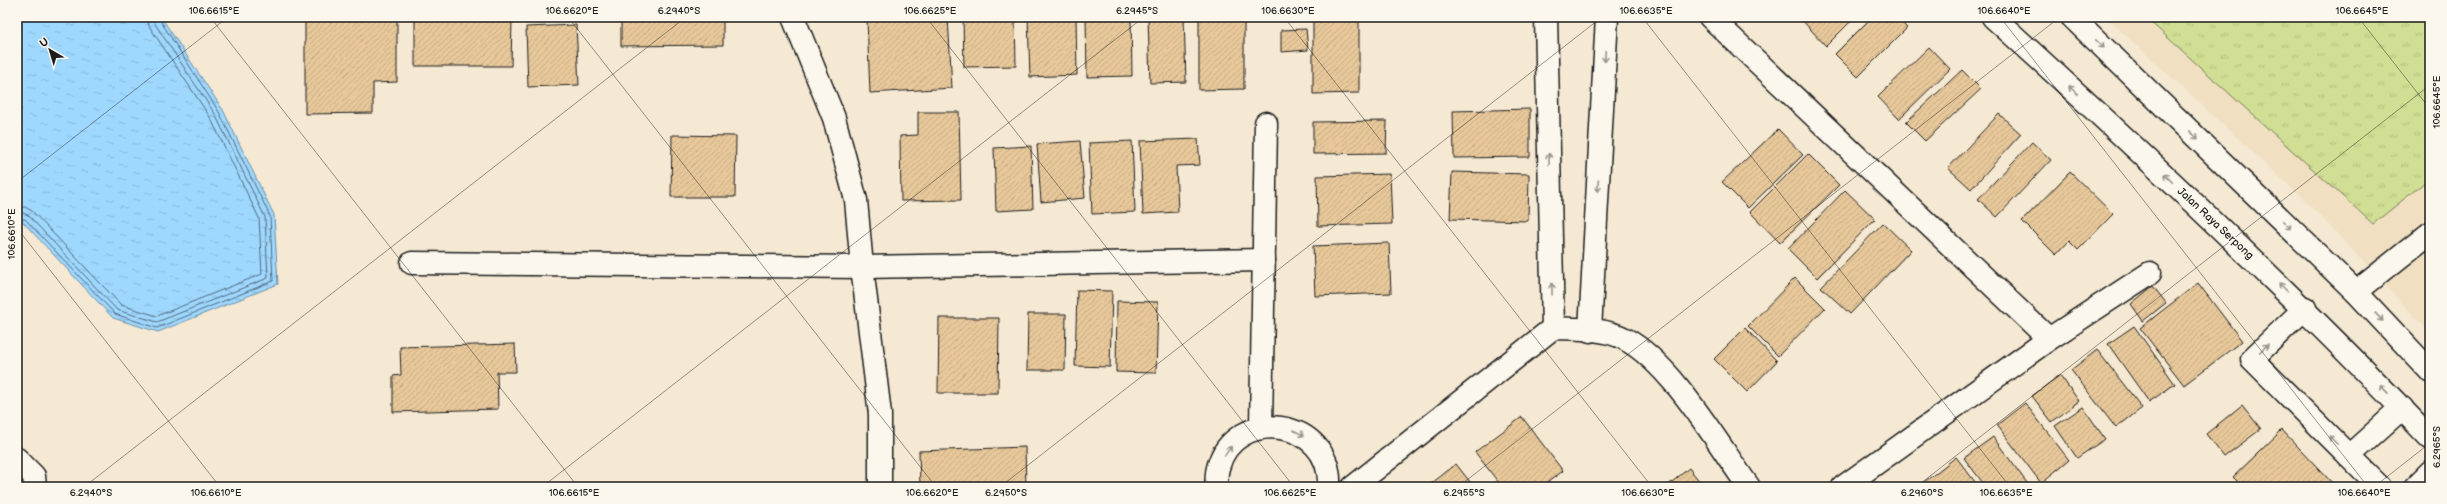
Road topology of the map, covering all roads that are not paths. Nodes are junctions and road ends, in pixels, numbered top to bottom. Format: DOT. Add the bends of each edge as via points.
graph roads {
  1 [pos="793,17"];
  2 [pos="1546,17"];
  3 [pos="1607,17"];
  4 [pos="1710,17"];
  5 [pos="1992,17"];
  6 [pos="2072,17"];
  7 [pos="1266,123"];
  8 [pos="2430,233"];
  9 [pos="1264,260"];
  10 [pos="412,263"];
  11 [pos="862,267"];
  12 [pos="2150,273"];
  13 [pos="2356,292"];
  14 [pos="2305,308"];
  15 [pos="1553,328"];
  16 [pos="1590,331"];
  17 [pos="2049,339"];
  18 [pos="2430,371"];
  19 [pos="2402,408"];
  20 [pos="1261,428"];
  21 [pos="2430,438"];
  22 [pos="2349,456"];
  23 [pos="17,458"];
  24 [pos="2430,472"];
  25 [pos="35,487"];
  26 [pos="880,487"];
  27 [pos="1216,487"];
  28 [pos="1329,487"];
  29 [pos="1353,487"];
  30 [pos="1749,487"];
  31 [pos="1843,487"];
  32 [pos="2380,487"];
  33 [pos="2415,487"];
  1 -- 11 [label="street" via="834,118 856,200"];
  15 -- 2 [label="street, one-way"];
  3 -- 16 [label="street, one-way"];
  4 -- 17 [label="street"];
  14 -- 5 [label="street, Jalan Raya Serpong, one-way" via="2137,148"];
  6 -- 13 [label="street, one-way"];
  7 -- 9 [label="street"];
  8 -- 13 [label="street"];
  9 -- 11 [label="street"];
  9 -- 20 [label="street"];
  10 -- 11 [label="street"];
  11 -- 26 [label="street" via="880,414"];
  12 -- 17 [label="street"];
  13 -- 18 [label="street, one-way"];
  19 -- 14 [label="street, Jalan Raya Serpong, one-way"];
  22 -- 14 [label="street, one-way" via="2252,360"];
  15 -- 16 [label="street"];
  15 -- 29 [label="street"];
  16 -- 30 [label="street" via="1624,338 1668,375"];
  17 -- 31 [label="street"];
  19 -- 21 [label="street, Jalan Raya Serpong"];
  19 -- 22 [label="street"];
  27 -- 20 [label="street, one-way" via="1218,468 1227,450 1242,435"];
  20 -- 28 [label="street, one-way" via="1280,427 1292,430 1313,442 1324,458 1329,475"];
  22 -- 32 [label="street"];
  23 -- 25 [label="street" via="34,476"];
  24 -- 33 [label="street"];
}
